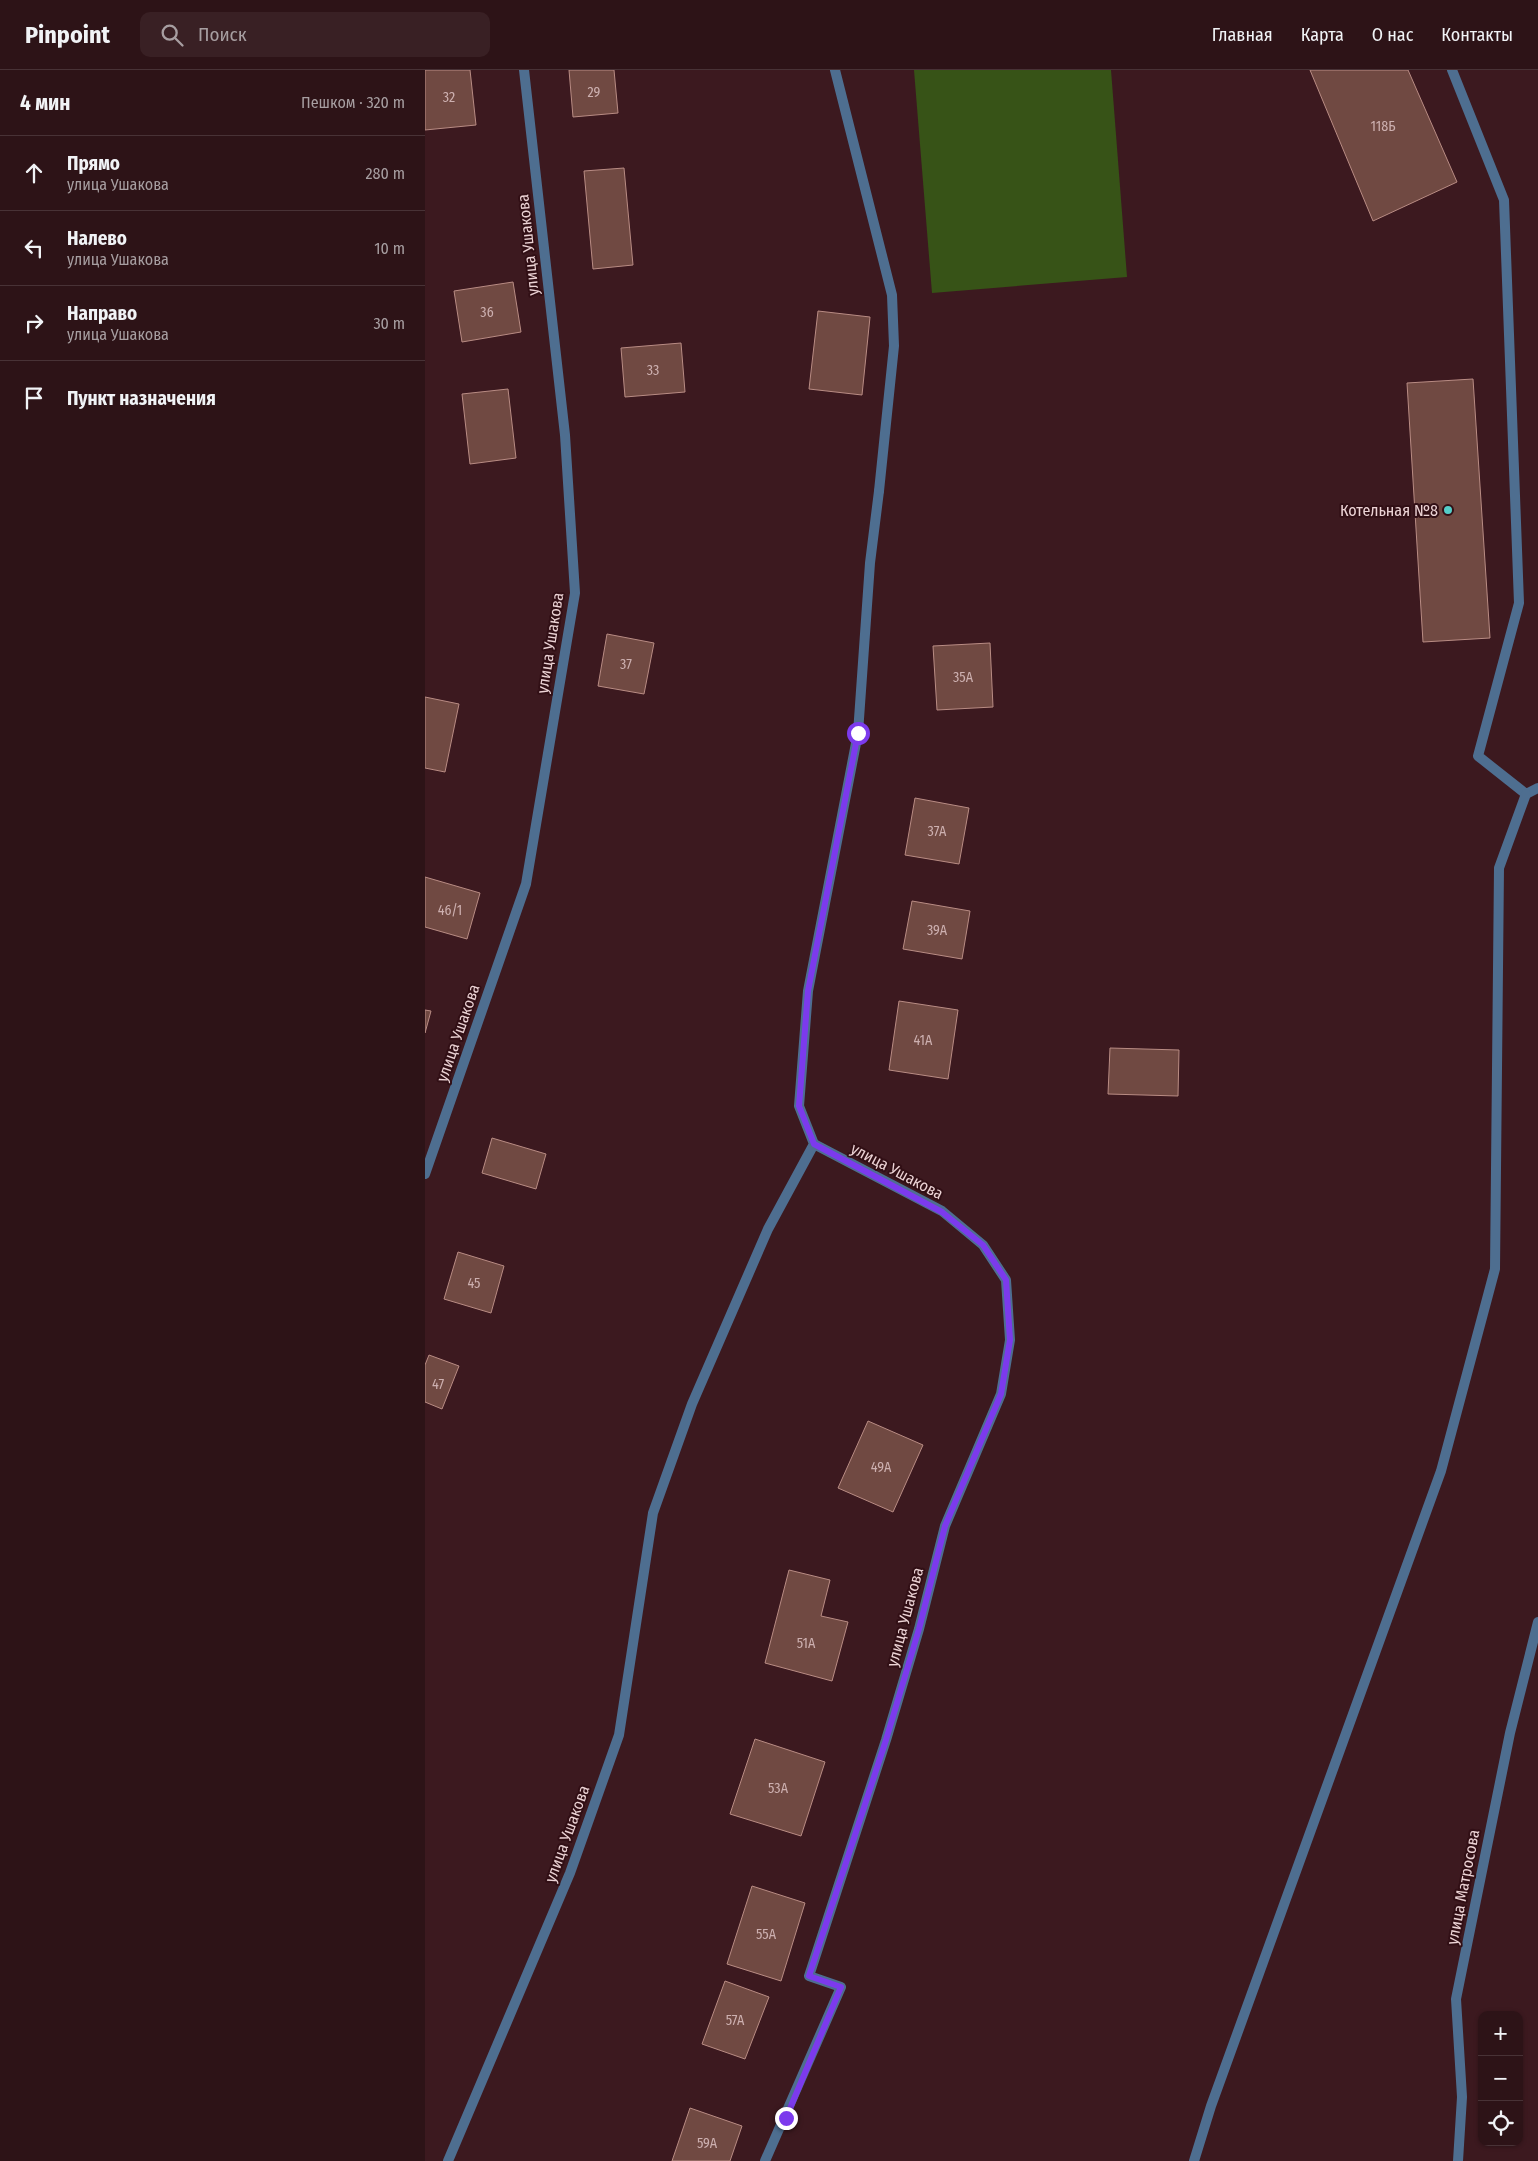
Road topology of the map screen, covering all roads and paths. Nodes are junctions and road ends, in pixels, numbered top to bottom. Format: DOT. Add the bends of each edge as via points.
graph roads {
  1 [pos="524,70"];
  2 [pos="835,70"];
  3 [pos="1452,70"];
  4 [pos="1538,788"];
  5 [pos="1526,794"];
  6 [pos="814,1144"];
  7 [pos="425,1174"];
  8 [pos="1538,1622"];
  9 [pos="448,2161"];
  10 [pos="765,2161"];
  11 [pos="1194,2161"];
  12 [pos="1458,2161"];
  1 -- 7 [label="street, улица Ушакова" via="565,435 575,594 526,884"];
  2 -- 6 [label="street" via="892,295 894,346 870,563 858,733 808,991 799,1106"];
  3 -- 5 [label="street" via="1504,200 1519,604 1479,756"];
  4 -- 5 [label="street"];
  5 -- 11 [label="street" via="1499,868 1495,1269 1441,1471 1211,2106"];
  6 -- 9 [label="street, улица Ушакова" via="768,1229 692,1404 653,1513 619,1735 570,1874"];
  6 -- 10 [label="street, улица Ушакова" via="942,1212 983,1245 1006,1280 1010,1340 1001,1394 945,1526 886,1740 809,1976 841,1987"];
  8 -- 12 [label="street, улица Матросова" via="1510,1733 1456,2000 1463,2097"];
}
